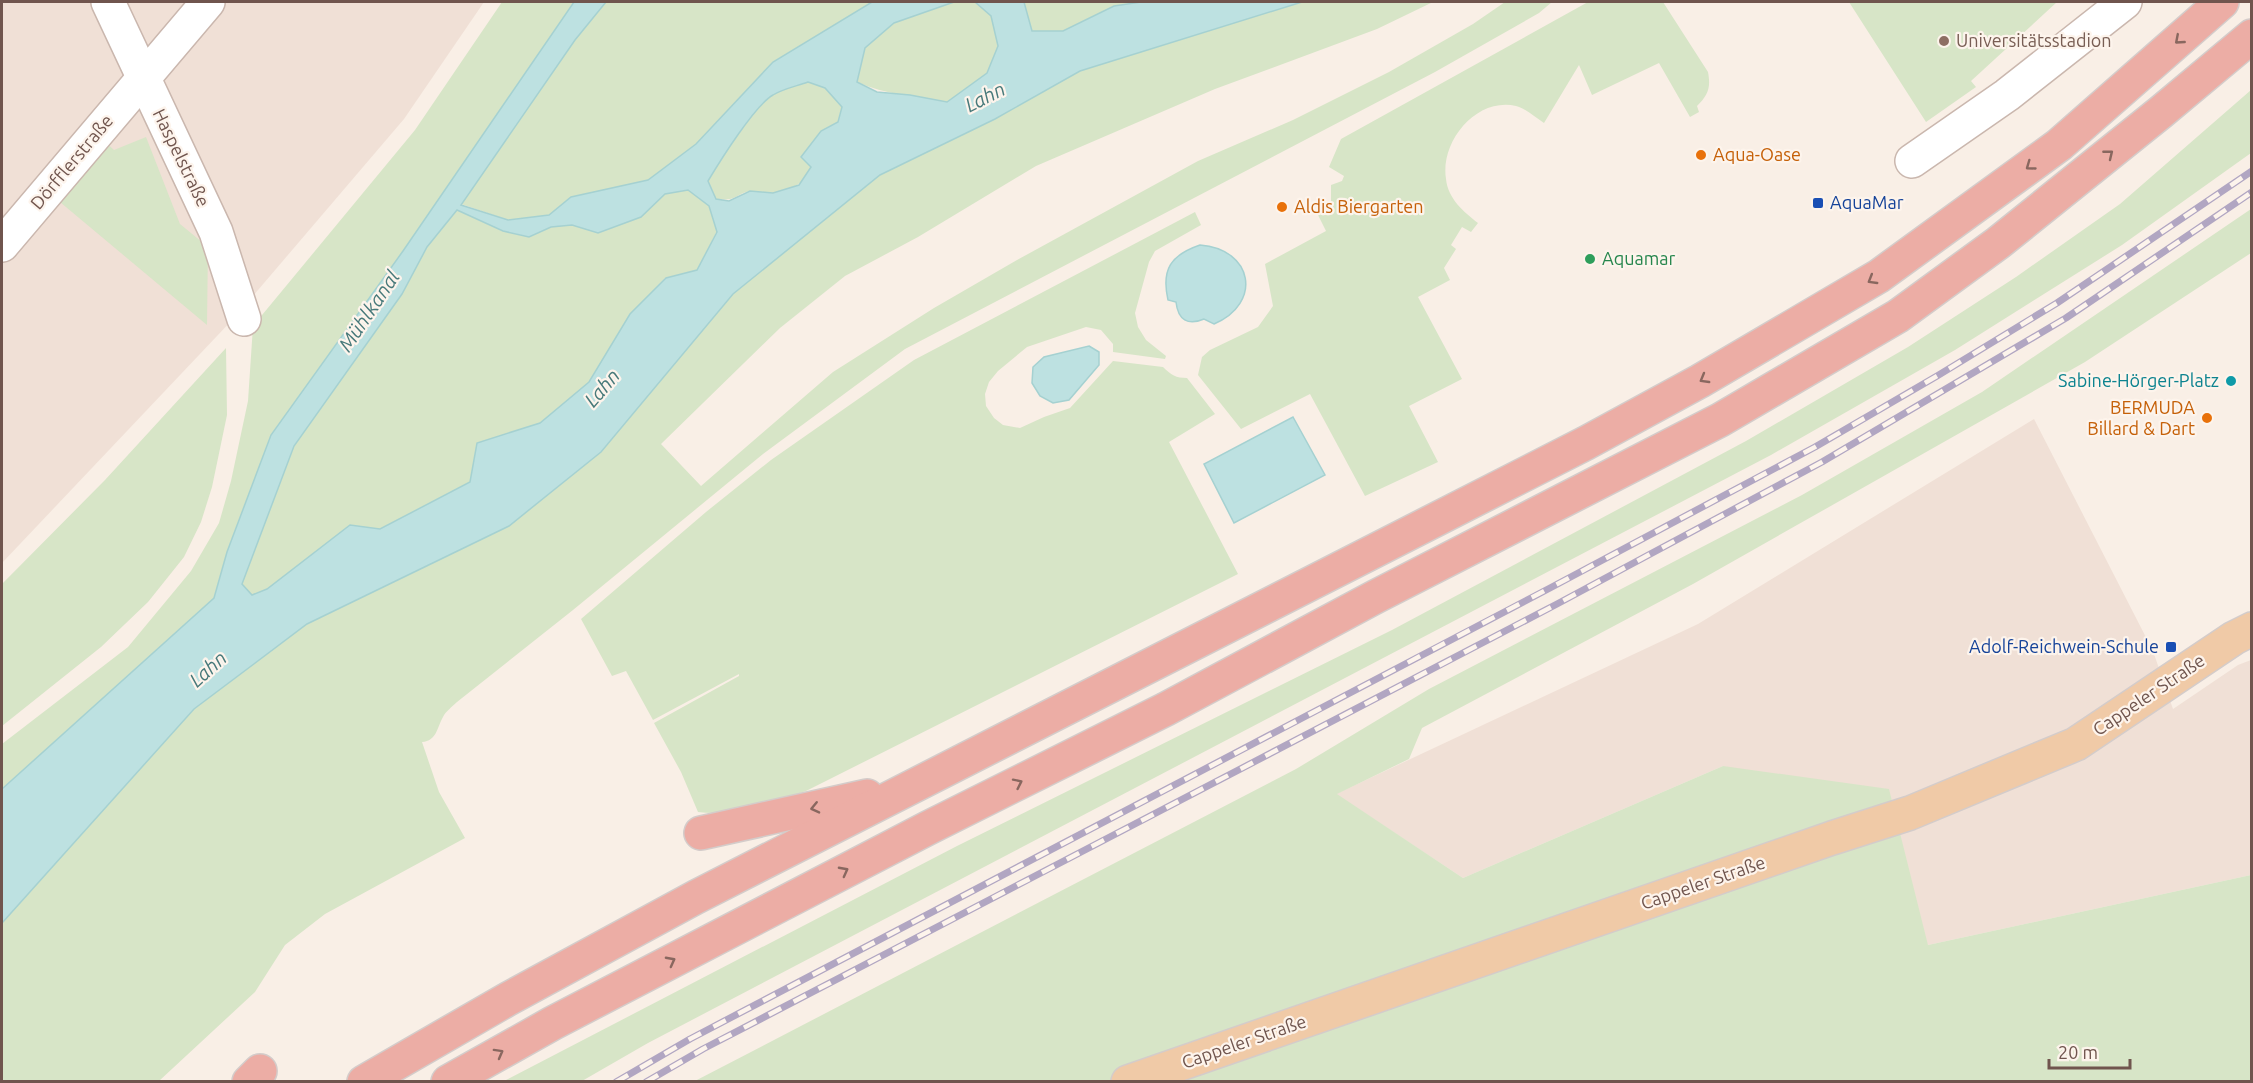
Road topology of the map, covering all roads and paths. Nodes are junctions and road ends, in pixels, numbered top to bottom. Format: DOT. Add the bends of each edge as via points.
graph roads {
  1 [pos="108,2"];
  2 [pos="208,2"];
  3 [pos="2125,2"];
  4 [pos="2223,2"];
  5 [pos="2252,36"];
  6 [pos="2252,62"];
  7 [pos="143,78"];
  8 [pos="2161,112"];
  9 [pos="1912,161"];
  10 [pos="2,245"];
  11 [pos="244,319"];
  12 [pos="2252,629"];
  13 [pos="913,786"];
  14 [pos="701,834"];
  15 [pos="364,1082"];
  16 [pos="448,1082"];
  17 [pos="1128,1082"];
  1 -- 7 [label="street, Haspelstraße"];
  2 -- 7 [label="street, Dörfflerstraße"];
  3 -- 9 [label="street" via="2007,95"];
  4 -- 13 [label="highway, one-way" via="2059,145 1879,276 1586,443"];
  5 -- 8 [label="highway"];
  6 -- 8 [label="highway" via="2238,74"];
  7 -- 10 [label="street, Dörfflerstraße"];
  7 -- 11 [label="street, Haspelstraße" via="216,232"];
  16 -- 8 [label="highway, one-way" via="886,849 1166,709 1720,420 1898,316 1998,243"];
  12 -- 17 [label="main road, Cappeler Straße" via="2076,744 1910,813"];
  13 -- 14 [label="highway, one-way"];
  13 -- 15 [label="highway" via="644,925"];
}
